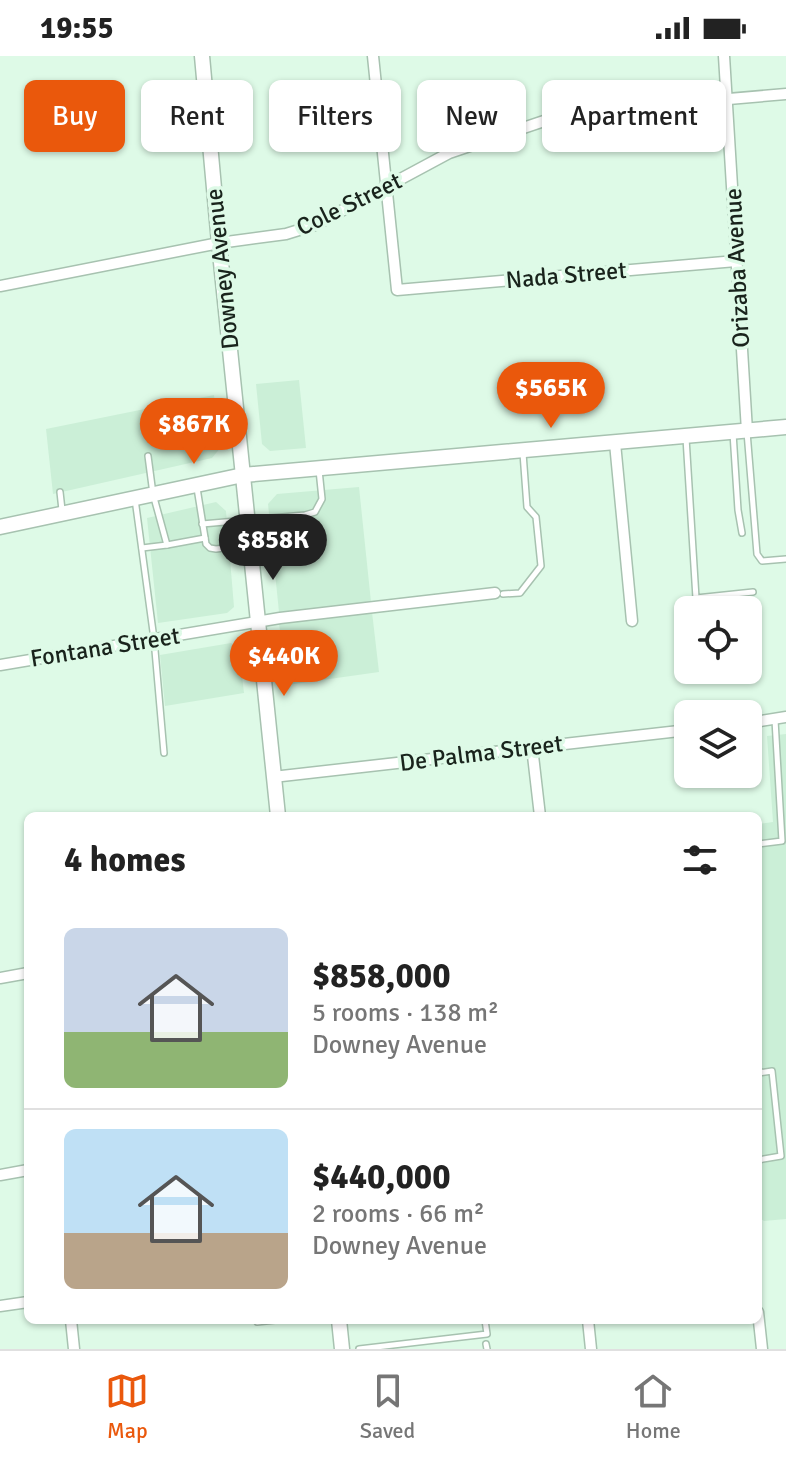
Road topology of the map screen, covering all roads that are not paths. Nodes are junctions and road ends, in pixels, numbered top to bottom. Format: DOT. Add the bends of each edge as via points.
graph roads {
  1 [pos="202,56"];
  2 [pos="373,56"];
  3 [pos="724,56"];
  4 [pos="786,94"];
  5 [pos="727,101"];
  6 [pos="386,186"];
  7 [pos="219,243"];
  8 [pos="736,261"];
  9 [pos="0,286"];
  10 [pos="786,427"];
  11 [pos="740,432"];
  12 [pos="240,437"];
  13 [pos="686,437"];
  14 [pos="219,441"];
  15 [pos="615,443"];
  16 [pos="523,452"];
  17 [pos="148,456"];
  18 [pos="319,469"];
  19 [pos="243,475"];
  20 [pos="196,485"];
  21 [pos="60,492"];
  22 [pos="153,494"];
  23 [pos="135,498"];
  24 [pos="62,513"];
  25 [pos="247,518"];
  26 [pos="202,524"];
  27 [pos="0,527"];
  28 [pos="742,533"];
  29 [pos="205,538"];
  30 [pos="167,545"];
  31 [pos="250,545"];
  32 [pos="142,548"];
  33 [pos="786,559"];
  34 [pos="753,592"];
  35 [pos="499,594"];
  36 [pos="696,596"];
  37 [pos="715,596"];
  38 [pos="632,621"];
  39 [pos="258,622"];
  40 [pos="154,639"];
  41 [pos="0,665"];
  42 [pos="780,719"];
  43 [pos="674,732"];
  44 [pos="532,747"];
  45 [pos="164,753"];
  46 [pos="273,777"];
  47 [pos="277,812"];
  48 [pos="540,812"];
  49 [pos="762,844"];
  50 [pos="24,974"];
  51 [pos="0,978"];
  52 [pos="762,1072"];
  53 [pos="762,1159"];
  54 [pos="24,1171"];
  55 [pos="0,1175"];
  56 [pos="24,1303"];
  57 [pos="0,1306"];
  58 [pos="71,1324"];
  59 [pos="339,1324"];
  60 [pos="486,1324"];
  61 [pos="588,1324"];
  62 [pos="759,1324"];
  63 [pos="74,1349"];
  64 [pos="342,1349"];
  65 [pos="359,1349"];
  66 [pos="591,1349"];
  67 [pos="762,1349"];
  1 -- 7 [label="main road, Downey Avenue"];
  2 -- 6 [label="street"];
  3 -- 5 [label="street, Orizaba Avenue"];
  4 -- 5 [label="street, Cole Street"];
  5 -- 6 [label="street, Cole Street" via="589,111 547,120 449,153"];
  5 -- 8 [label="street, Orizaba Avenue"];
  6 -- 7 [label="street, Cole Street" via="315,225"];
  6 -- 8 [label="street, Nada Street" via="397,290"];
  7 -- 9 [label="street, Cole Street"];
  7 -- 12 [label="main road, Downey Avenue"];
  8 -- 11 [label="street, Orizaba Avenue"];
  10 -- 11 [label="main road"];
  11 -- 13 [label="main road"];
  11 -- 28 [label="lane"];
  11 -- 33 [label="lane" via="757,554 762,561"];
  12 -- 14 [label="lane"];
  12 -- 19 [label="main road, Downey Avenue"];
  13 -- 15 [label="main road"];
  13 -- 36 [label="lane"];
  15 -- 16 [label="main road"];
  15 -- 38 [label="street"];
  16 -- 18 [label="main road"];
  16 -- 35 [label="lane" via="527,507 536,517 541,566 520,593"];
  17 -- 22 [label="lane"];
  18 -- 19 [label="main road"];
  18 -- 25 [label="lane" via="322,499 315,512"];
  19 -- 20 [label="main road"];
  19 -- 25 [label="main road, Downey Avenue"];
  20 -- 22 [label="main road"];
  20 -- 26 [label="lane"];
  21 -- 24 [label="lane"];
  22 -- 23 [label="main road"];
  22 -- 30 [label="lane"];
  23 -- 24 [label="main road"];
  23 -- 32 [label="lane"];
  24 -- 27 [label="main road"];
  25 -- 26 [label="lane"];
  25 -- 31 [label="main road, Downey Avenue"];
  26 -- 29 [label="lane"];
  29 -- 30 [label="lane"];
  29 -- 31 [label="lane" via="210,548"];
  30 -- 32 [label="lane"];
  31 -- 39 [label="main road, Downey Avenue"];
  32 -- 40 [label="lane"];
  34 -- 37 [label="lane"];
  35 -- 39 [label="street, Fontana Street"];
  39 -- 40 [label="street, Fontana Street"];
  39 -- 46 [label="main road, Downey Avenue"];
  40 -- 41 [label="street, Fontana Street"];
  40 -- 45 [label="lane"];
  42 -- 49 [label="lane" via="776,735 782,841"];
  43 -- 44 [label="street, De Palma Street"];
  44 -- 46 [label="street, De Palma Street"];
  44 -- 48 [label="street"];
  46 -- 47 [label="main road, Downey Avenue"];
  50 -- 51 [label="street"];
  52 -- 53 [label="lane" via="772,1071 781,1156"];
  54 -- 55 [label="street"];
  56 -- 57 [label="street"];
  58 -- 63 [label="street"];
  59 -- 64 [label="main road"];
  60 -- 65 [label="lane" via="487,1334"];
  61 -- 66 [label="street"];
  62 -- 67 [label="street"];
}
